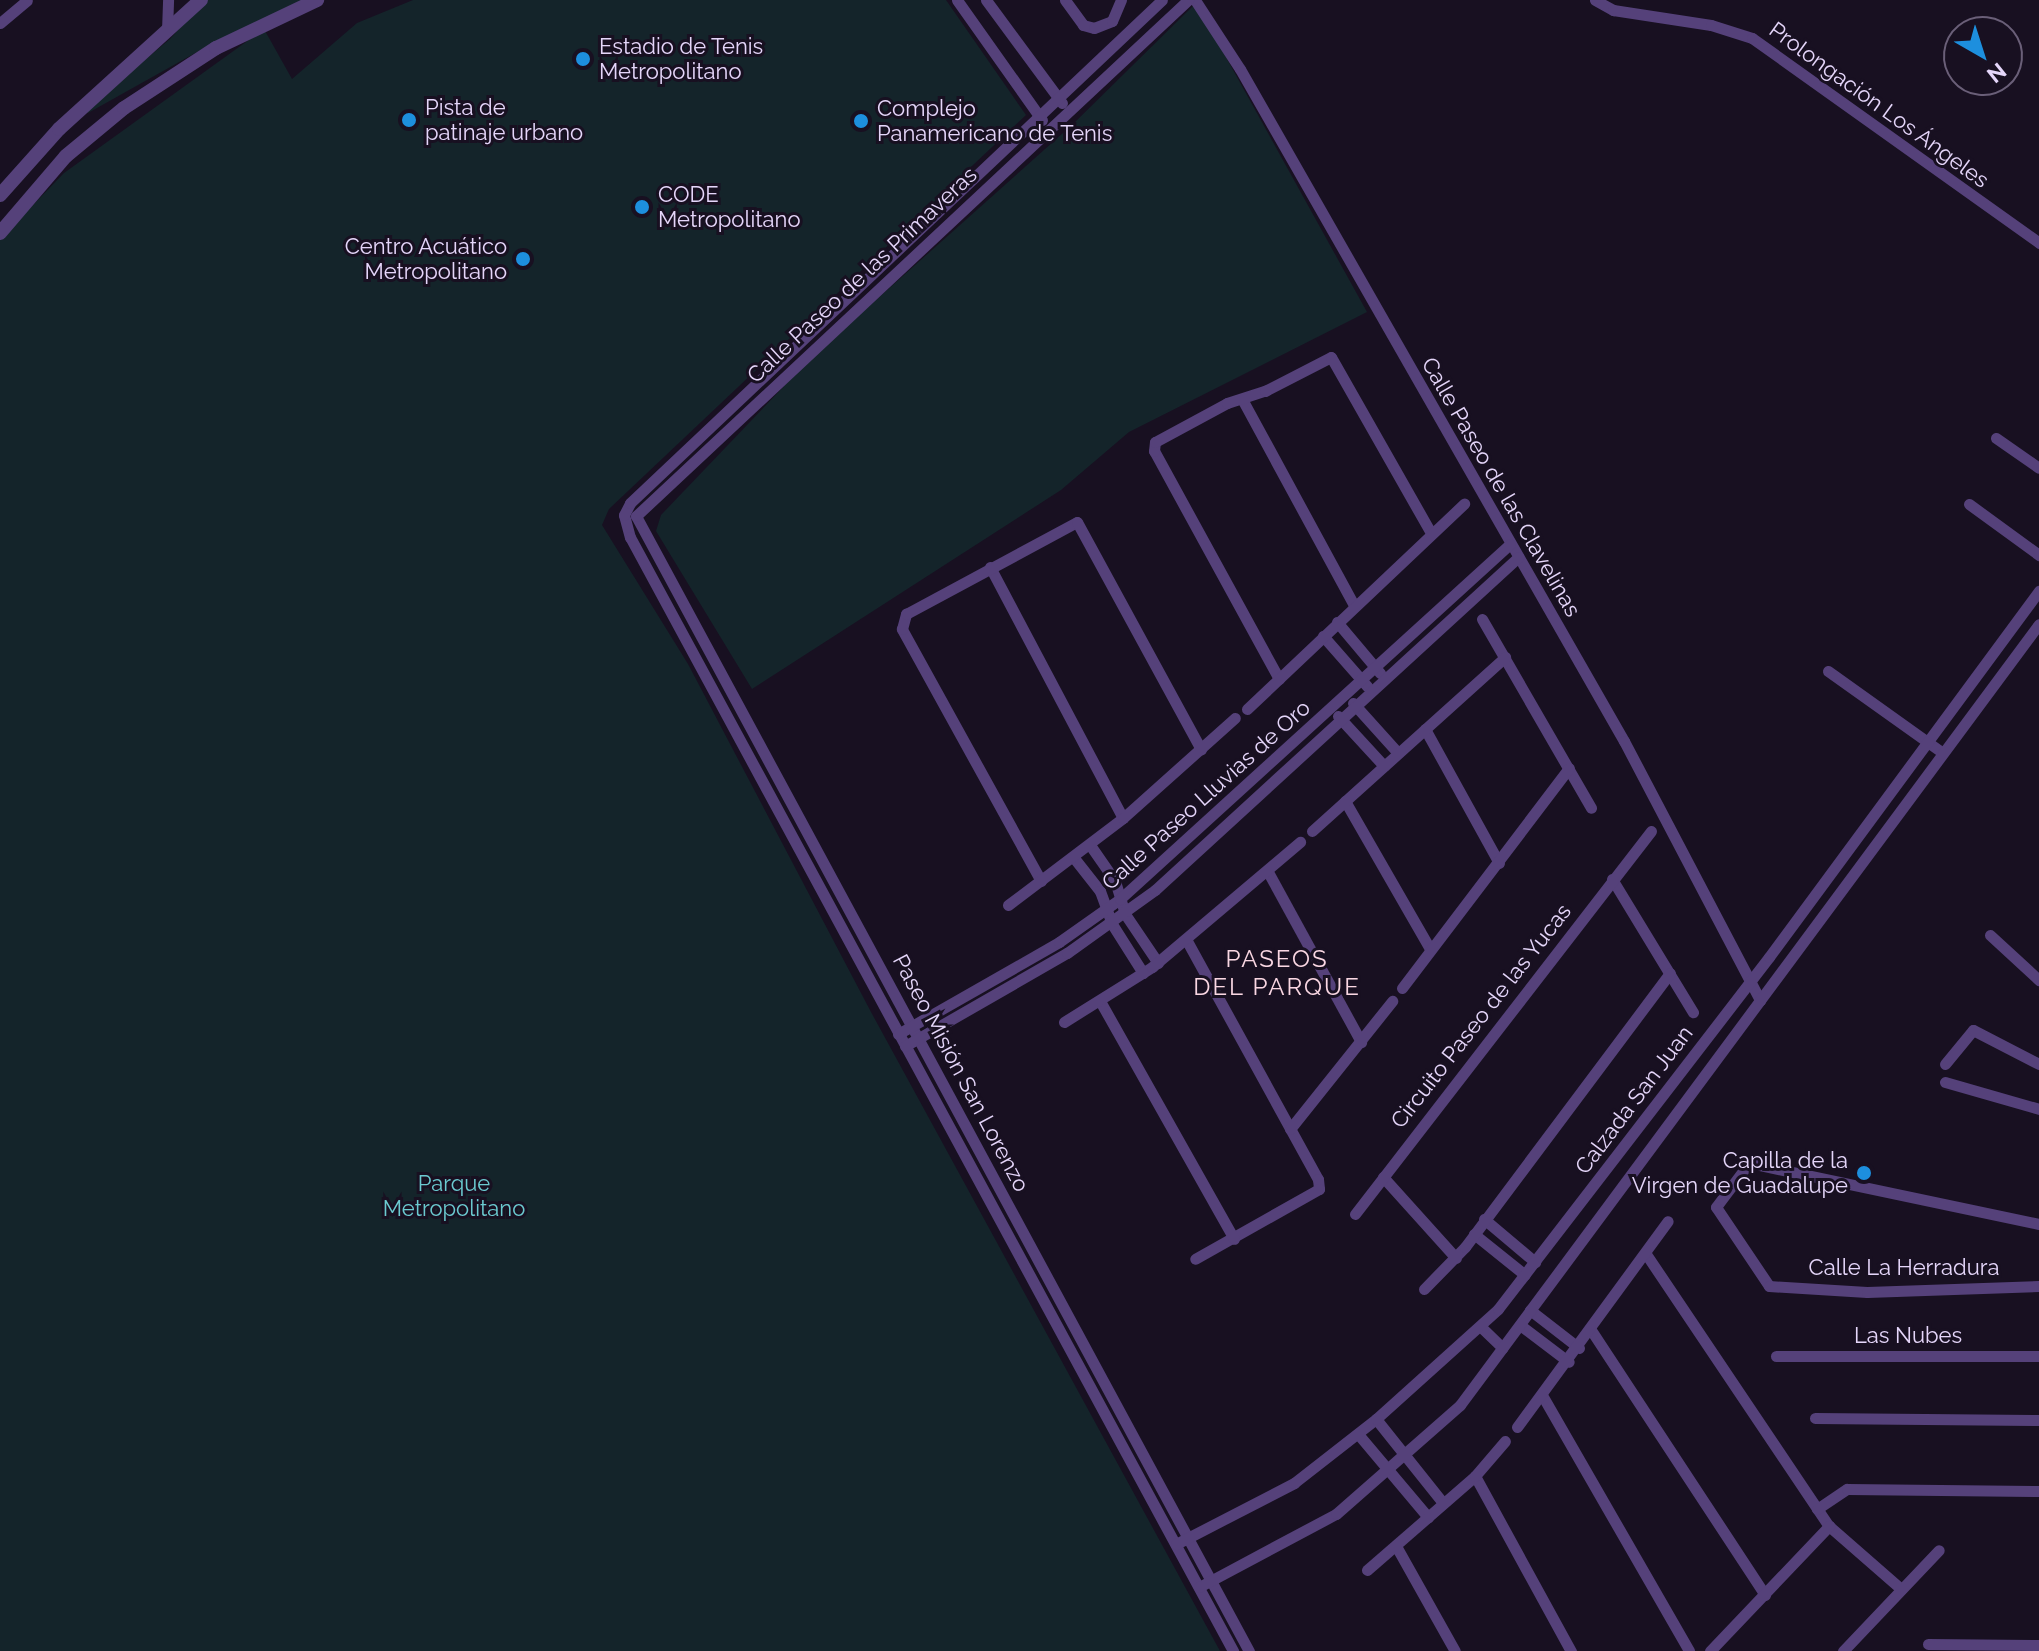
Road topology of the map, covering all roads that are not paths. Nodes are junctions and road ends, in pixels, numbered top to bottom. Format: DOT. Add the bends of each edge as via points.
graph roads {
  1 [pos="27,0"];
  2 [pos="168,0"];
  3 [pos="201,0"];
  4 [pos="317,0"];
  5 [pos="957,0"];
  6 [pos="986,0"];
  7 [pos="1065,0"];
  8 [pos="1121,0"];
  9 [pos="1162,0"];
  10 [pos="1188,0"];
  11 [pos="1195,0"];
  12 [pos="1595,0"];
  13 [pos="0,23"];
  14 [pos="166,36"];
  15 [pos="1058,97"];
  16 [pos="1067,109"];
  17 [pos="1038,115"];
  18 [pos="1047,128"];
  19 [pos="38,151"];
  20 [pos="56,167"];
  21 [pos="0,195"];
  22 [pos="0,233"];
  23 [pos="2039,243"];
  24 [pos="1242,399"];
  25 [pos="1996,438"];
  26 [pos="2039,468"];
  27 [pos="1464,504"];
  28 [pos="1969,504"];
  29 [pos="630,516"];
  30 [pos="1431,533"];
  31 [pos="1510,544"];
  32 [pos="2039,555"];
  33 [pos="1518,557"];
  34 [pos="990,567"];
  35 [pos="2039,591"];
  36 [pos="1354,605"];
  37 [pos="1482,619"];
  38 [pos="1337,622"];
  39 [pos="2039,624"];
  40 [pos="1323,636"];
  41 [pos="1505,657"];
  42 [pos="1377,668"];
  43 [pos="1828,671"];
  44 [pos="1279,679"];
  45 [pos="1385,680"];
  46 [pos="1363,681"];
  47 [pos="1372,693"];
  48 [pos="1347,696"];
  49 [pos="1357,707"];
  50 [pos="1247,709"];
  51 [pos="1332,709"];
  52 [pos="1235,718"];
  53 [pos="1343,721"];
  54 [pos="1425,729"];
  55 [pos="1926,743"];
  56 [pos="1201,749"];
  57 [pos="1398,753"];
  58 [pos="1943,753"];
  59 [pos="1384,766"];
  60 [pos="1569,768"];
  61 [pos="1345,801"];
  62 [pos="1591,808"];
  63 [pos="1123,818"];
  64 [pos="1312,831"];
  65 [pos="1651,831"];
  66 [pos="1300,842"];
  67 [pos="1090,845"];
  68 [pos="1074,858"];
  69 [pos="1499,863"];
  70 [pos="1268,872"];
  71 [pos="1612,879"];
  72 [pos="1041,881"];
  73 [pos="1120,899"];
  74 [pos="1008,905"];
  75 [pos="1108,909"];
  76 [pos="1125,914"];
  77 [pos="1112,924"];
  78 [pos="1990,935"];
  79 [pos="1187,941"];
  80 [pos="1430,949"];
  81 [pos="1158,963"];
  82 [pos="1143,973"];
  83 [pos="1670,973"];
  84 [pos="2039,980"];
  85 [pos="1748,983"];
  86 [pos="1402,988"];
  87 [pos="1760,1000"];
  88 [pos="1100,1001"];
  89 [pos="1392,1001"];
  90 [pos="1693,1012"];
  91 [pos="1064,1022"];
  92 [pos="917,1031"];
  93 [pos="902,1040"];
  94 [pos="1361,1042"];
  95 [pos="1945,1064"];
  96 [pos="2039,1064"];
  97 [pos="1945,1082"];
  98 [pos="2039,1109"];
  99 [pos="1290,1129"];
  100 [pos="1605,1170"];
  101 [pos="1383,1177"];
  102 [pos="1623,1183"];
  103 [pos="1355,1214"];
  104 [pos="1484,1219"];
  105 [pos="1668,1221"];
  106 [pos="2039,1224"];
  107 [pos="1474,1234"];
  108 [pos="1234,1239"];
  109 [pos="1646,1254"];
  110 [pos="1456,1258"];
  111 [pos="1195,1259"];
  112 [pos="1535,1262"];
  113 [pos="1525,1275"];
  114 [pos="2039,1286"];
  115 [pos="1424,1289"];
  116 [pos="1530,1310"];
  117 [pos="1520,1325"];
  118 [pos="1481,1327"];
  119 [pos="1591,1330"];
  120 [pos="1503,1348"];
  121 [pos="1579,1348"];
  122 [pos="1776,1356"];
  123 [pos="2039,1356"];
  124 [pos="1569,1362"];
  125 [pos="1542,1395"];
  126 [pos="1815,1418"];
  127 [pos="1376,1419"];
  128 [pos="2039,1420"];
  129 [pos="1517,1427"];
  130 [pos="1358,1434"];
  131 [pos="1505,1441"];
  132 [pos="1406,1455"];
  133 [pos="1390,1471"];
  134 [pos="1475,1476"];
  135 [pos="2039,1491"];
  136 [pos="1443,1503"];
  137 [pos="1817,1509"];
  138 [pos="1428,1517"];
  139 [pos="1829,1526"];
  140 [pos="1189,1537"];
  141 [pos="1176,1544"];
  142 [pos="1396,1546"];
  143 [pos="1939,1550"];
  144 [pos="1367,1570"];
  145 [pos="1212,1580"];
  146 [pos="1199,1587"];
  147 [pos="1901,1589"];
  148 [pos="1765,1595"];
  149 [pos="1928,1644"];
  150 [pos="2039,1645"];
  151 [pos="1233,1651"];
  152 [pos="1249,1651"];
  153 [pos="1455,1651"];
  154 [pos="1571,1651"];
  155 [pos="1689,1651"];
  156 [pos="1710,1651"];
  157 [pos="1843,1651"];
  1 -- 13 [label="street"];
  2 -- 14 [label="street"];
  3 -- 14 [label="street"];
  4 -- 20 [label="street" via="191,63 93,132"];
  5 -- 17 [label="street"];
  6 -- 15 [label="street"];
  7 -- 8 [label="street" via="1083,25 1112,21"];
  9 -- 15 [label="street, Calle Paseo de las Primaveras"];
  10 -- 16 [label="street, Calle Paseo de las Primaveras"];
  11 -- 31 [label="street, Calle Paseo de las Clavelinas" via="1240,69"];
  12 -- 23 [label="street, Prolongación Los Ángeles" via="1613,10 1711,25 1752,38"];
  14 -- 19 [label="street"];
  15 -- 16 [label="street"];
  15 -- 17 [label="street, Calle Paseo de las Primaveras"];
  16 -- 18 [label="street, Calle Paseo de las Primaveras"];
  17 -- 18 [label="street"];
  17 -- 29 [label="street, Calle Paseo de las Primaveras" via="630,503"];
  18 -- 29 [label="street, Calle Paseo de las Primaveras"];
  19 -- 20 [label="street"];
  19 -- 21 [label="street"];
  20 -- 22 [label="street"];
  24 -- 30 [label="street" via="1331,357"];
  24 -- 36 [label="street"];
  24 -- 44 [label="street" via="1163,437 1154,451"];
  25 -- 26 [label="street"];
  27 -- 30 [label="street"];
  28 -- 32 [label="street"];
  29 -- 92 [label="street, Paseo Misión San Lorenzo"];
  29 -- 93 [label="street, Paseo Misión San Lorenzo" via="630,537"];
  30 -- 36 [label="street"];
  31 -- 33 [label="street, Calle Paseo de las Clavelinas"];
  31 -- 42 [label="street, Calle Paseo Lluvias de Oro"];
  33 -- 45 [label="street, Calle Paseo Lluvias de Oro"];
  33 -- 85 [label="street, Calle Paseo de las Clavelinas" via="1624,741"];
  34 -- 56 [label="street" via="1077,522"];
  34 -- 63 [label="street"];
  34 -- 72 [label="street" via="906,614 902,629"];
  35 -- 55 [label="street, Calzada San Juan"];
  36 -- 38 [label="street"];
  37 -- 41 [label="street"];
  38 -- 40 [label="street"];
  38 -- 42 [label="street"];
  39 -- 58 [label="street, Calzada San Juan"];
  40 -- 44 [label="street"];
  40 -- 46 [label="street"];
  41 -- 54 [label="street"];
  41 -- 60 [label="street"];
  42 -- 45 [label="street"];
  42 -- 46 [label="street, Calle Paseo Lluvias de Oro"];
  43 -- 55 [label="street"];
  44 -- 50 [label="street"];
  45 -- 47 [label="street, Calle Paseo Lluvias de Oro"];
  46 -- 47 [label="street"];
  46 -- 48 [label="street, Calle Paseo Lluvias de Oro"];
  47 -- 49 [label="street, Calle Paseo Lluvias de Oro"];
  48 -- 49 [label="street"];
  48 -- 51 [label="street, Calle Paseo Lluvias de Oro"];
  49 -- 53 [label="street, Calle Paseo Lluvias de Oro"];
  49 -- 57 [label="street"];
  51 -- 53 [label="street"];
  51 -- 73 [label="street, Calle Paseo Lluvias de Oro"];
  52 -- 56 [label="street"];
  53 -- 59 [label="street"];
  53 -- 76 [label="street, Calle Paseo Lluvias de Oro"];
  54 -- 57 [label="street"];
  54 -- 69 [label="street"];
  55 -- 58 [label="street"];
  55 -- 85 [label="street, Calzada San Juan"];
  56 -- 63 [label="street"];
  57 -- 59 [label="street"];
  58 -- 87 [label="street, Calzada San Juan"];
  59 -- 61 [label="street"];
  60 -- 62 [label="street"];
  60 -- 69 [label="street"];
  61 -- 64 [label="street"];
  61 -- 80 [label="street"];
  63 -- 67 [label="street"];
  65 -- 71 [label="street, Circuito Paseo de las Yucas"];
  66 -- 70 [label="street"];
  67 -- 68 [label="street"];
  67 -- 73 [label="street" via="1115,881"];
  68 -- 72 [label="street"];
  68 -- 75 [label="street"];
  69 -- 80 [label="street"];
  70 -- 79 [label="street"];
  70 -- 94 [label="street"];
  71 -- 83 [label="street"];
  71 -- 101 [label="street, Circuito Paseo de las Yucas"];
  72 -- 74 [label="street"];
  73 -- 75 [label="street, Calle Paseo Lluvias de Oro"];
  73 -- 76 [label="street"];
  75 -- 77 [label="street"];
  75 -- 92 [label="street, Calle Paseo Lluvias de Oro"];
  76 -- 77 [label="street, Calle Paseo Lluvias de Oro"];
  76 -- 81 [label="street"];
  77 -- 82 [label="street"];
  77 -- 92 [label="street, Calle Paseo Lluvias de Oro"];
  78 -- 84 [label="street"];
  79 -- 81 [label="street"];
  79 -- 99 [label="street"];
  80 -- 86 [label="street"];
  81 -- 82 [label="street"];
  82 -- 88 [label="street"];
  83 -- 90 [label="street"];
  83 -- 104 [label="street"];
  85 -- 87 [label="street, Calle Paseo de las Clavelinas"];
  85 -- 100 [label="street, Calzada San Juan"];
  87 -- 102 [label="street, Calzada San Juan"];
  88 -- 91 [label="street"];
  88 -- 108 [label="street"];
  89 -- 94 [label="street"];
  92 -- 93 [label="street, Calle Paseo Lluvias de Oro"];
  92 -- 140 [label="street, Paseo Misión San Lorenzo"];
  93 -- 141 [label="street, Paseo Misión San Lorenzo"];
  94 -- 99 [label="street"];
  95 -- 96 [label="street" via="1973,1030"];
  97 -- 98 [label="street"];
  99 -- 108 [label="street" via="1319,1189"];
  100 -- 102 [label="street"];
  100 -- 112 [label="street, Calzada San Juan"];
  101 -- 103 [label="street, Circuito Paseo de las Yucas"];
  101 -- 110 [label="street"];
  102 -- 116 [label="street, Calzada San Juan"];
  104 -- 107 [label="street"];
  104 -- 112 [label="street"];
  105 -- 109 [label="street"];
  106 -- 114 [label="street, Calle La Herradura" via="1749,1163 1716,1207 1769,1286 1867,1292"];
  107 -- 110 [label="street"];
  107 -- 113 [label="street"];
  108 -- 111 [label="street"];
  109 -- 119 [label="street"];
  109 -- 137 [label="street"];
  110 -- 115 [label="street"];
  112 -- 113 [label="street, Calzada San Juan"];
  113 -- 118 [label="street, Calzada San Juan"];
  116 -- 117 [label="street, Calzada San Juan"];
  116 -- 121 [label="street"];
  117 -- 120 [label="street, Calzada San Juan"];
  117 -- 124 [label="street"];
  118 -- 120 [label="street"];
  118 -- 127 [label="street, Calzada San Juan"];
  119 -- 121 [label="street"];
  119 -- 148 [label="street"];
  120 -- 132 [label="street, Calzada San Juan" via="1460,1405"];
  121 -- 124 [label="street"];
  122 -- 123 [label="street, Las Nubes"];
  124 -- 125 [label="street"];
  125 -- 129 [label="street"];
  125 -- 155 [label="street"];
  126 -- 128 [label="street"];
  127 -- 130 [label="street, Calzada San Juan"];
  127 -- 132 [label="street"];
  130 -- 133 [label="street"];
  130 -- 140 [label="street, Calzada San Juan" via="1294,1483"];
  131 -- 134 [label="street"];
  132 -- 133 [label="street, Calzada San Juan"];
  132 -- 136 [label="street"];
  133 -- 138 [label="street"];
  133 -- 145 [label="street, Calzada San Juan" via="1311,1530"];
  134 -- 136 [label="street"];
  134 -- 154 [label="street"];
  135 -- 137 [label="street" via="1847,1489"];
  136 -- 138 [label="street"];
  137 -- 139 [label="street"];
  138 -- 142 [label="street"];
  139 -- 147 [label="street"];
  139 -- 148 [label="street"];
  140 -- 141 [label="street, Calzada San Juan"];
  140 -- 145 [label="street, Paseo Misión San Lorenzo"];
  141 -- 146 [label="street, Paseo Misión San Lorenzo"];
  142 -- 144 [label="street"];
  142 -- 153 [label="street"];
  143 -- 147 [label="street"];
  145 -- 146 [label="street, Calzada San Juan"];
  145 -- 152 [label="street, Paseo Misión San Lorenzo"];
  146 -- 151 [label="street, Paseo Misión San Lorenzo"];
  147 -- 157 [label="street"];
  148 -- 156 [label="street"];
  149 -- 150 [label="street"];
}
